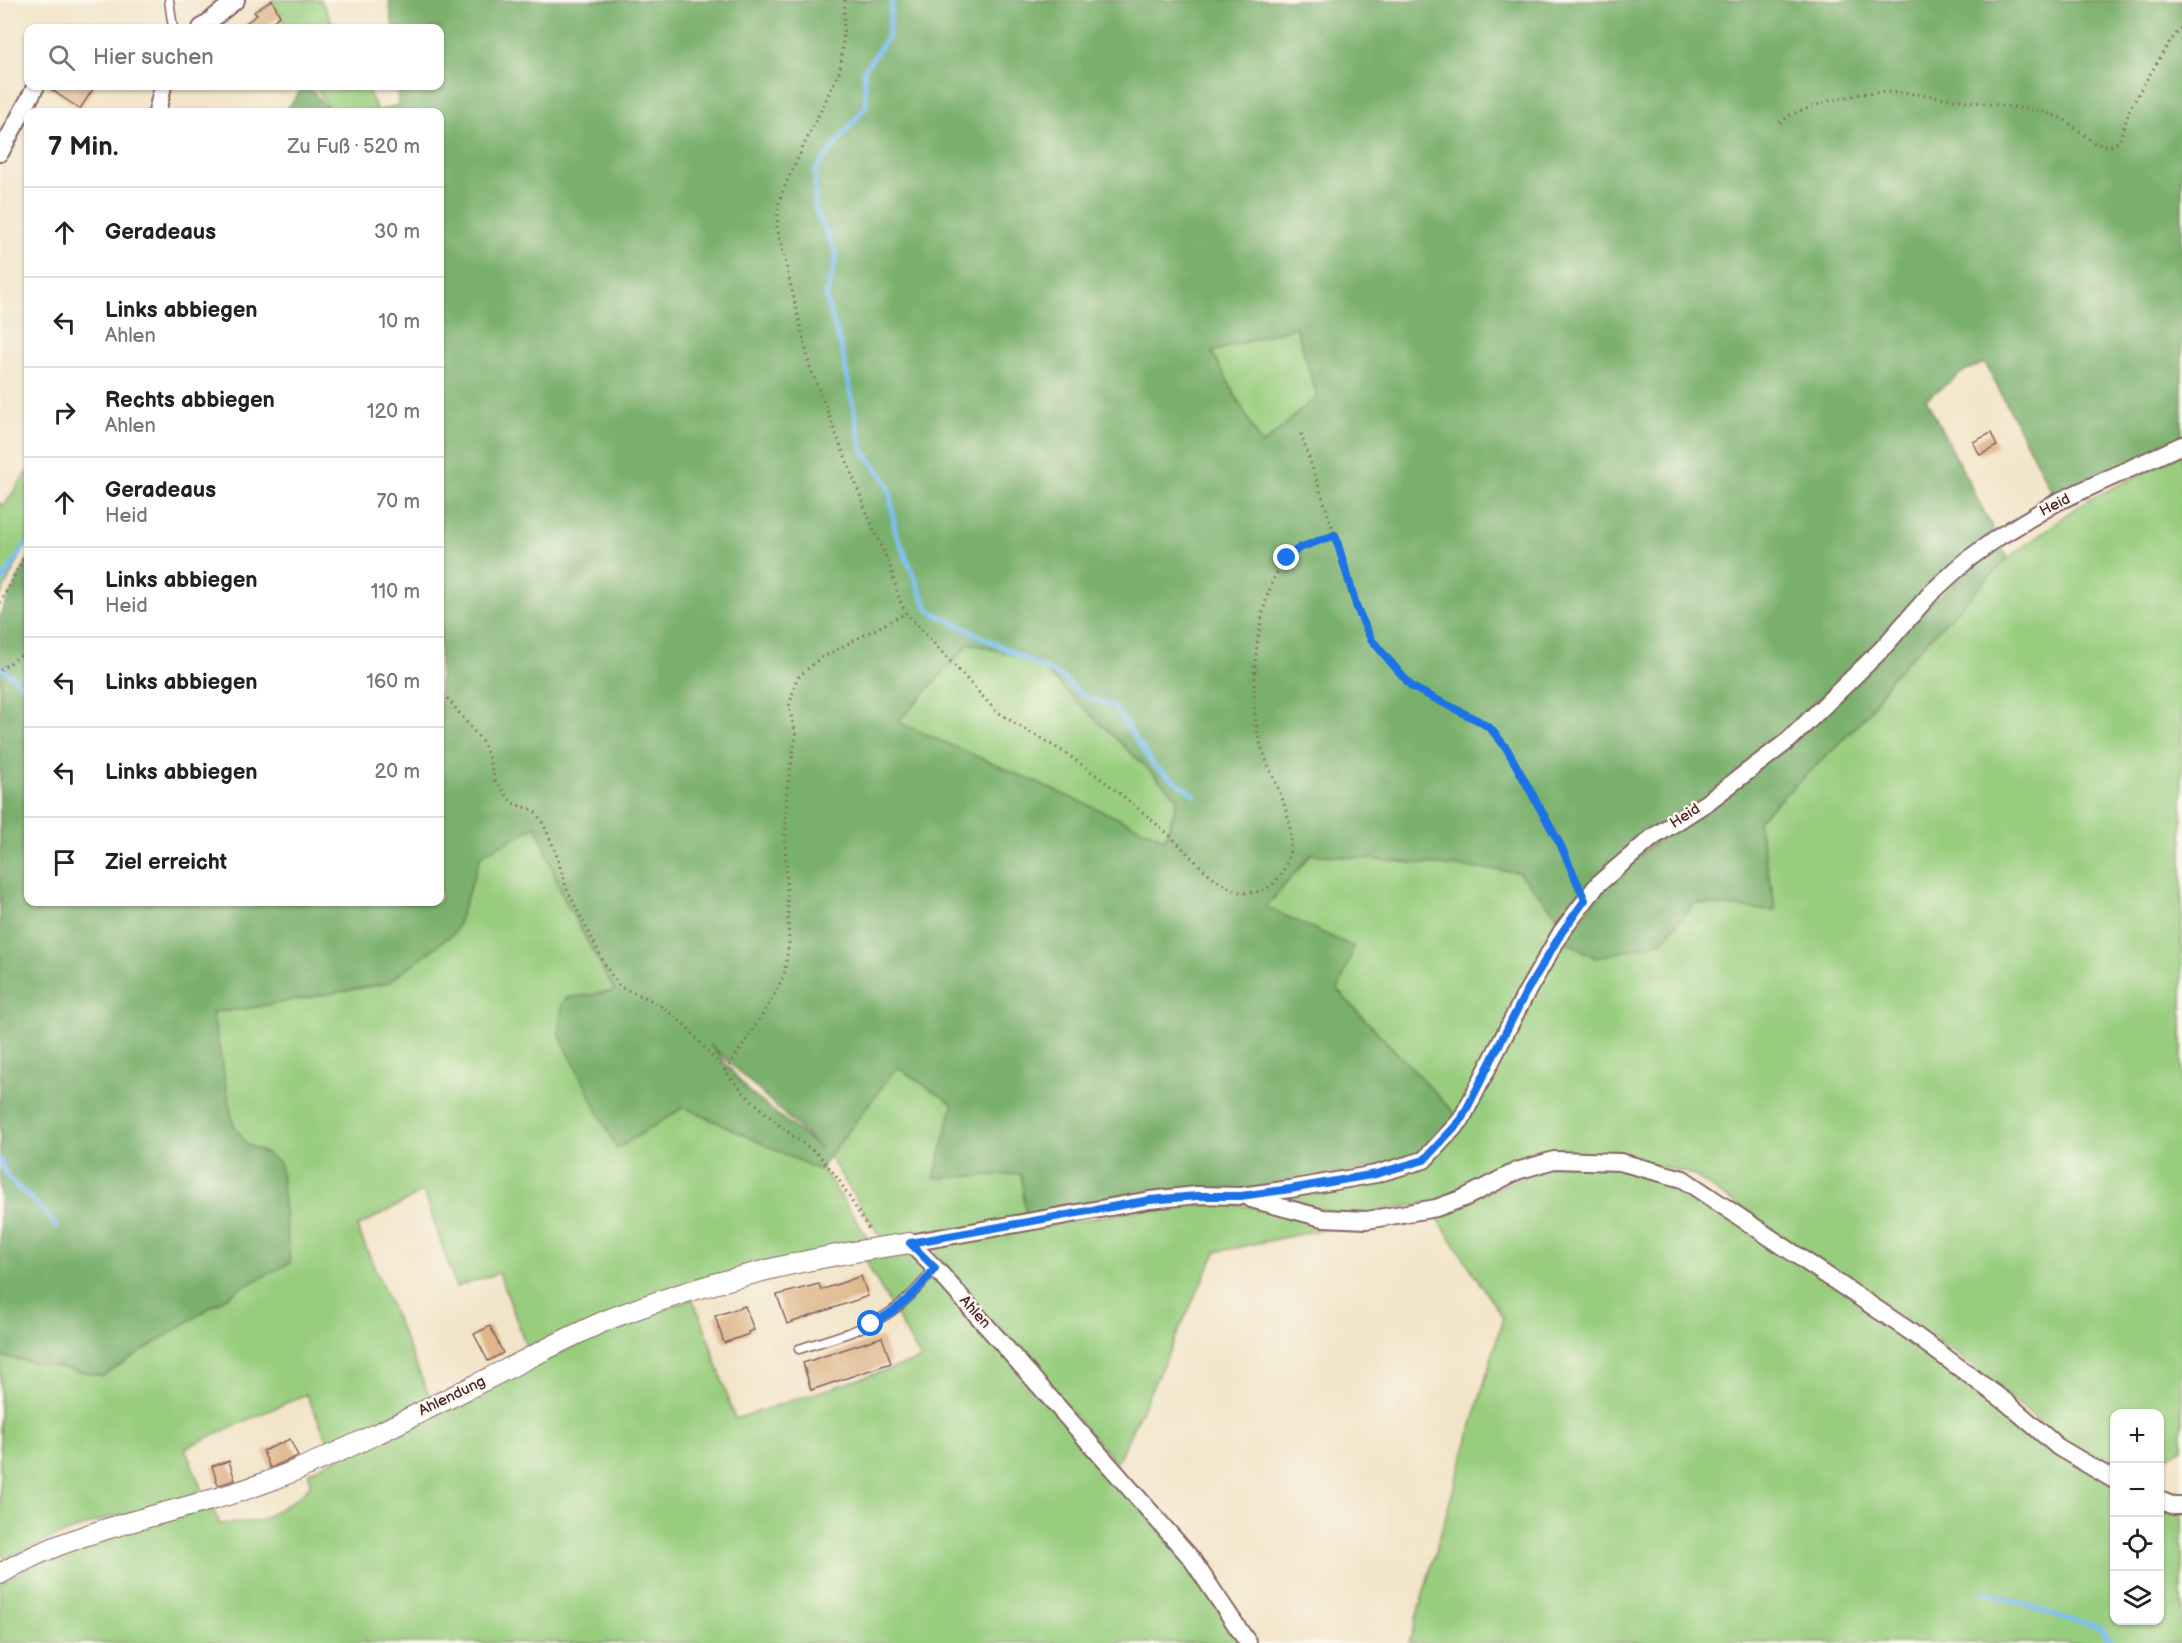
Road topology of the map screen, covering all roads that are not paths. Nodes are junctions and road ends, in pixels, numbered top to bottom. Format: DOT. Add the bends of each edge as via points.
graph roads {
  1 [pos="169,0"];
  2 [pos="236,0"];
  3 [pos="172,24"];
  4 [pos="206,24"];
  5 [pos="34,90"];
  6 [pos="162,90"];
  7 [pos="24,108"];
  8 [pos="24,108"];
  9 [pos="158,108"];
  10 [pos="0,153"];
  11 [pos="2182,445"];
  12 [pos="1241,1196"];
  13 [pos="910,1243"];
  14 [pos="935,1268"];
  15 [pos="799,1349"];
  16 [pos="2110,1477"];
  17 [pos="2164,1502"];
  18 [pos="2182,1506"];
  19 [pos="0,1574"];
  20 [pos="1248,1643"];
  1 -- 3 [label="lane"];
  2 -- 4 [label="street"];
  5 -- 7 [label="street"];
  6 -- 9 [label="street"];
  8 -- 10 [label="street"];
  11 -- 12 [label="street, Heid" via="2057,502 1996,538 1931,592 1866,665 1789,740 1709,801 1653,837 1598,884 1562,932 1525,994 1461,1120 1424,1160 1376,1174"];
  12 -- 13 [label="street" via="1150,1200"];
  12 -- 16 [label="street" via="1323,1218 1367,1220 1436,1208 1517,1171 1554,1160 1620,1162 1683,1179 1908,1330 2006,1402 2058,1447"];
  13 -- 14 [label="street, Ahlen"];
  13 -- 19 [label="street, Ahlendung" via="750,1274 612,1318 314,1463 208,1502 57,1546"];
  14 -- 15 [label="lane" via="914,1295 887,1316"];
  14 -- 20 [label="street, Ahlen" via="1191,1558"];
  17 -- 18 [label="street"];
}
